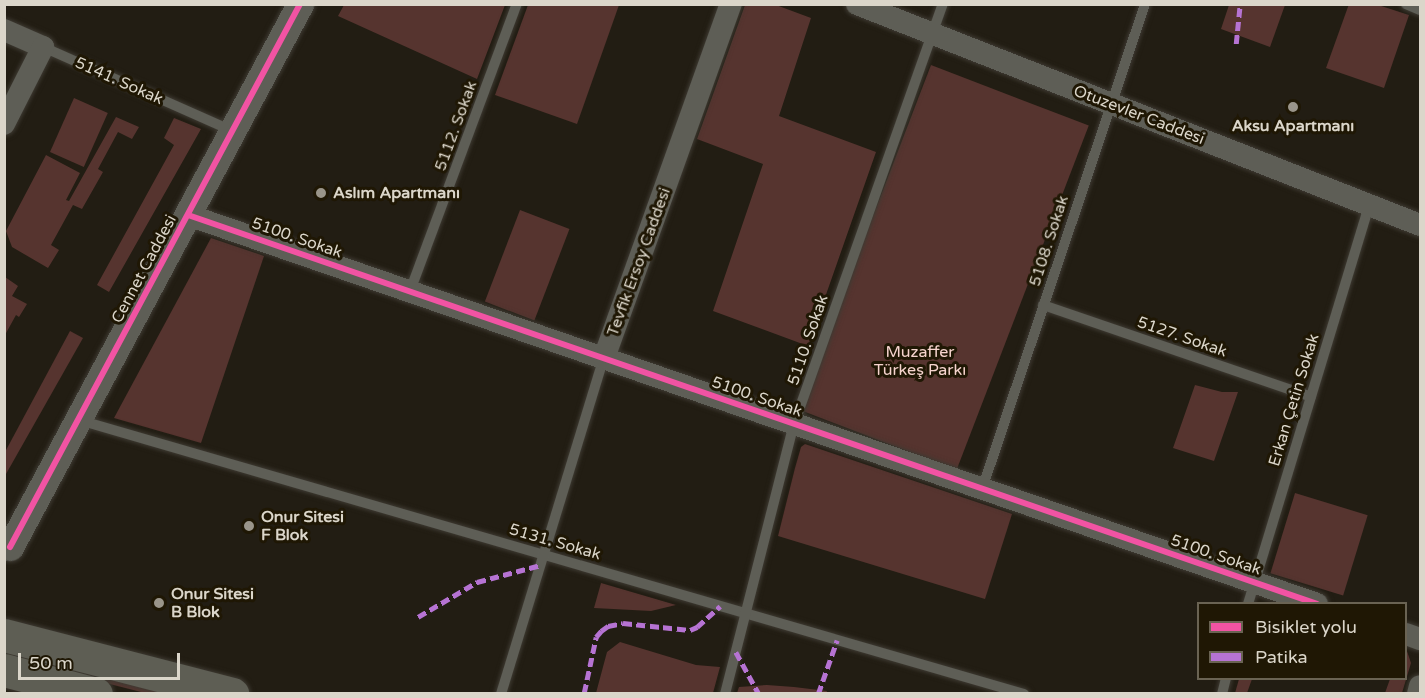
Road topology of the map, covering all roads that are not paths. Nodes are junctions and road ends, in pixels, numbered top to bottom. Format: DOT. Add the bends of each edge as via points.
graph roads {
  1 [pos="300,4"];
  2 [pos="517,4"];
  3 [pos="731,4"];
  4 [pos="857,4"];
  5 [pos="943,4"];
  6 [pos="1145,4"];
  7 [pos="1406,4"];
  8 [pos="1420,10"];
  9 [pos="4,30"];
  10 [pos="932,34"];
  11 [pos="43,47"];
  12 [pos="1110,104"];
  13 [pos="4,124"];
  14 [pos="233,131"];
  15 [pos="1369,206"];
  16 [pos="188,215"];
  17 [pos="1420,225"];
  18 [pos="410,291"];
  19 [pos="1043,305"];
  20 [pos="604,358"];
  21 [pos="1311,397"];
  22 [pos="78,420"];
  23 [pos="794,424"];
  24 [pos="982,489"];
  25 [pos="544,554"];
  26 [pos="6,555"];
  27 [pos="1251,593"];
  28 [pos="1310,602"];
  29 [pos="745,614"];
  30 [pos="4,635"];
  31 [pos="4,670"];
  32 [pos="1420,686"];
  33 [pos="96,693"];
  34 [pos="232,693"];
  35 [pos="501,693"];
  36 [pos="725,693"];
  37 [pos="1024,693"];
  38 [pos="1418,693"];
  1 -- 14 [label="street, Cennet Caddesi"];
  2 -- 18 [label="lane, 5112. Sokak"];
  3 -- 20 [label="street, Tevfik Ersoy Caddesi"];
  4 -- 10 [label="street, Otuzevler Caddesi"];
  5 -- 10 [label="lane, 5110. Sokak"];
  6 -- 12 [label="lane, 5108. Sokak"];
  7 -- 8 [label="lane"];
  9 -- 11 [label="street, 5141. Sokak"];
  10 -- 12 [label="street, Otuzevler Caddesi"];
  10 -- 23 [label="lane, 5110. Sokak"];
  11 -- 13 [label="street"];
  11 -- 14 [label="lane, 5141. Sokak"];
  12 -- 15 [label="street, Otuzevler Caddesi"];
  12 -- 19 [label="lane, 5108. Sokak"];
  14 -- 16 [label="street, Cennet Caddesi"];
  15 -- 17 [label="street, Otuzevler Caddesi"];
  15 -- 21 [label="lane, Erkan Çetin Sokak"];
  16 -- 18 [label="street, 5100. Sokak"];
  16 -- 22 [label="street, Cennet Caddesi"];
  18 -- 20 [label="street, 5100. Sokak"];
  19 -- 21 [label="lane, 5127. Sokak"];
  19 -- 24 [label="lane, 5108. Sokak"];
  20 -- 23 [label="street, 5100. Sokak"];
  20 -- 25 [label="lane, Tevfik Ersoy Caddesi"];
  21 -- 27 [label="lane, Erkan Çetin Sokak"];
  22 -- 25 [label="lane, 5131. Sokak"];
  22 -- 26 [label="street, Cennet Caddesi"];
  23 -- 24 [label="street, 5100. Sokak"];
  23 -- 29 [label="lane, 5110. Sokak"];
  24 -- 27 [label="street, 5100. Sokak"];
  25 -- 29 [label="lane, 5131. Sokak"];
  25 -- 35 [label="lane, Tevfik Ersoy Caddesi"];
  27 -- 28 [label="street, 5100. Sokak"];
  29 -- 36 [label="lane, 5110. Sokak"];
  29 -- 37 [label="lane, 5131. Sokak"];
  30 -- 34 [label="main road"];
  31 -- 33 [label="main road"];
  32 -- 38 [label="street"];
}
